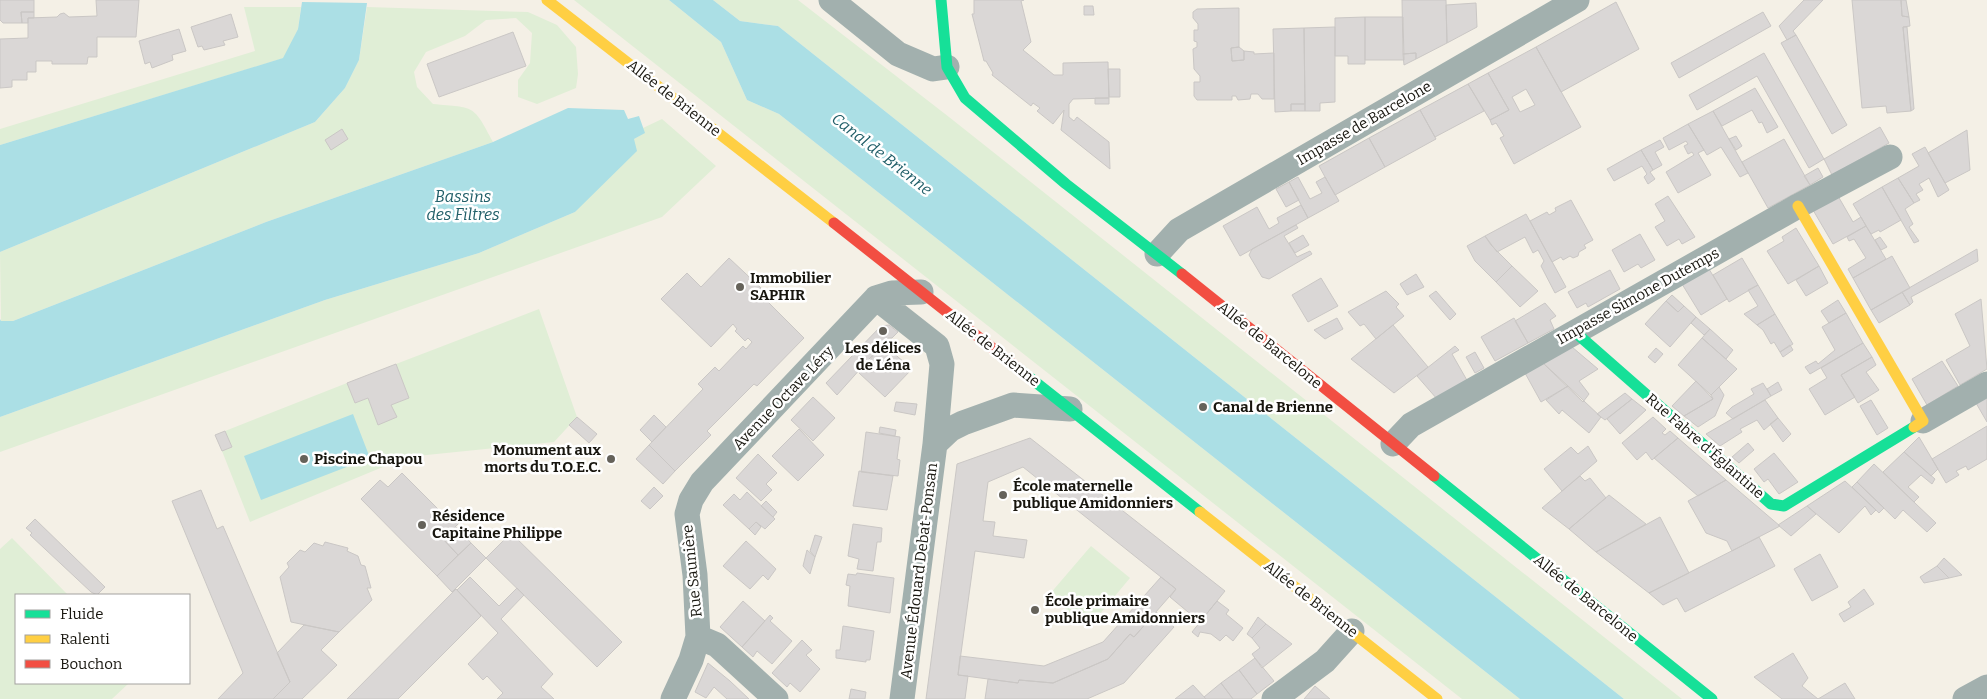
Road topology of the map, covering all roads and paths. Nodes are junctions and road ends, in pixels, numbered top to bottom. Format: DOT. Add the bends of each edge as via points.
graph roads {
  1 [pos="547,0"];
  2 [pos="831,0"];
  3 [pos="941,0"];
  4 [pos="1577,0"];
  5 [pos="947,67"];
  6 [pos="1890,157"];
  7 [pos="1798,206"];
  8 [pos="872,253"];
  9 [pos="1157,254"];
  10 [pos="921,292"];
  11 [pos="876,298"];
  12 [pos="1575,332"];
  13 [pos="1987,384"];
  14 [pos="1070,408"];
  15 [pos="1923,421"];
  16 [pos="935,444"];
  17 [pos="1393,444"];
  18 [pos="691,500"];
  19 [pos="1352,631"];
  20 [pos="698,637"];
  21 [pos="1987,687"];
  22 [pos="673,699"];
  23 [pos="776,699"];
  24 [pos="902,699"];
  25 [pos="1274,699"];
  26 [pos="1437,699"];
  27 [pos="1712,699"];
  28 [pos="1965,699"];
  1 -- 8 [label="main road, Allée de Brienne"];
  2 -- 5 [label="street" via="898,54 933,69"];
  3 -- 5 [label="main road"];
  4 -- 9 [label="street, Impasse de Barcelone" via="1179,230"];
  5 -- 9 [label="main road, Allée de Barcelone" via="965,98 1066,184"];
  6 -- 7 [label="street, Impasse Simone Dutemps"];
  7 -- 12 [label="street, Impasse Simone Dutemps"];
  7 -- 15 [label="main road"];
  8 -- 10 [label="main road, Allée de Brienne"];
  8 -- 11 [label="street"];
  9 -- 17 [label="main road, Allée de Barcelone"];
  10 -- 11 [label="street" via="892,293"];
  10 -- 14 [label="main road, Allée de Brienne"];
  11 -- 16 [label="street, Avenue Édouard Debat-Ponsan" via="937,346 942,364"];
  11 -- 18 [label="street, Avenue Octave Léry" via="702,482"];
  12 -- 15 [label="main road, Rue Fabre d'Églantine" via="1771,504 1784,506"];
  12 -- 17 [label="street, Impasse Simone Dutemps" via="1411,425"];
  13 -- 15 [label="street, Rue Fabre d'Églantine"];
  14 -- 16 [label="street, Avenue Édouard Debat-Ponsan" via="1014,406 963,423"];
  14 -- 19 [label="main road, Allée de Brienne"];
  16 -- 24 [label="street, Avenue Édouard Debat-Ponsan"];
  17 -- 27 [label="main road, Allée de Barcelone"];
  18 -- 20 [label="street, Rue Saunière" via="687,514 695,575"];
  19 -- 25 [label="street" via="1325,660"];
  19 -- 26 [label="main road, Allée de Brienne"];
  20 -- 22 [label="street, Rue Saunière"];
  20 -- 23 [label="street" via="717,645"];
  21 -- 28 [label="street"];
}
